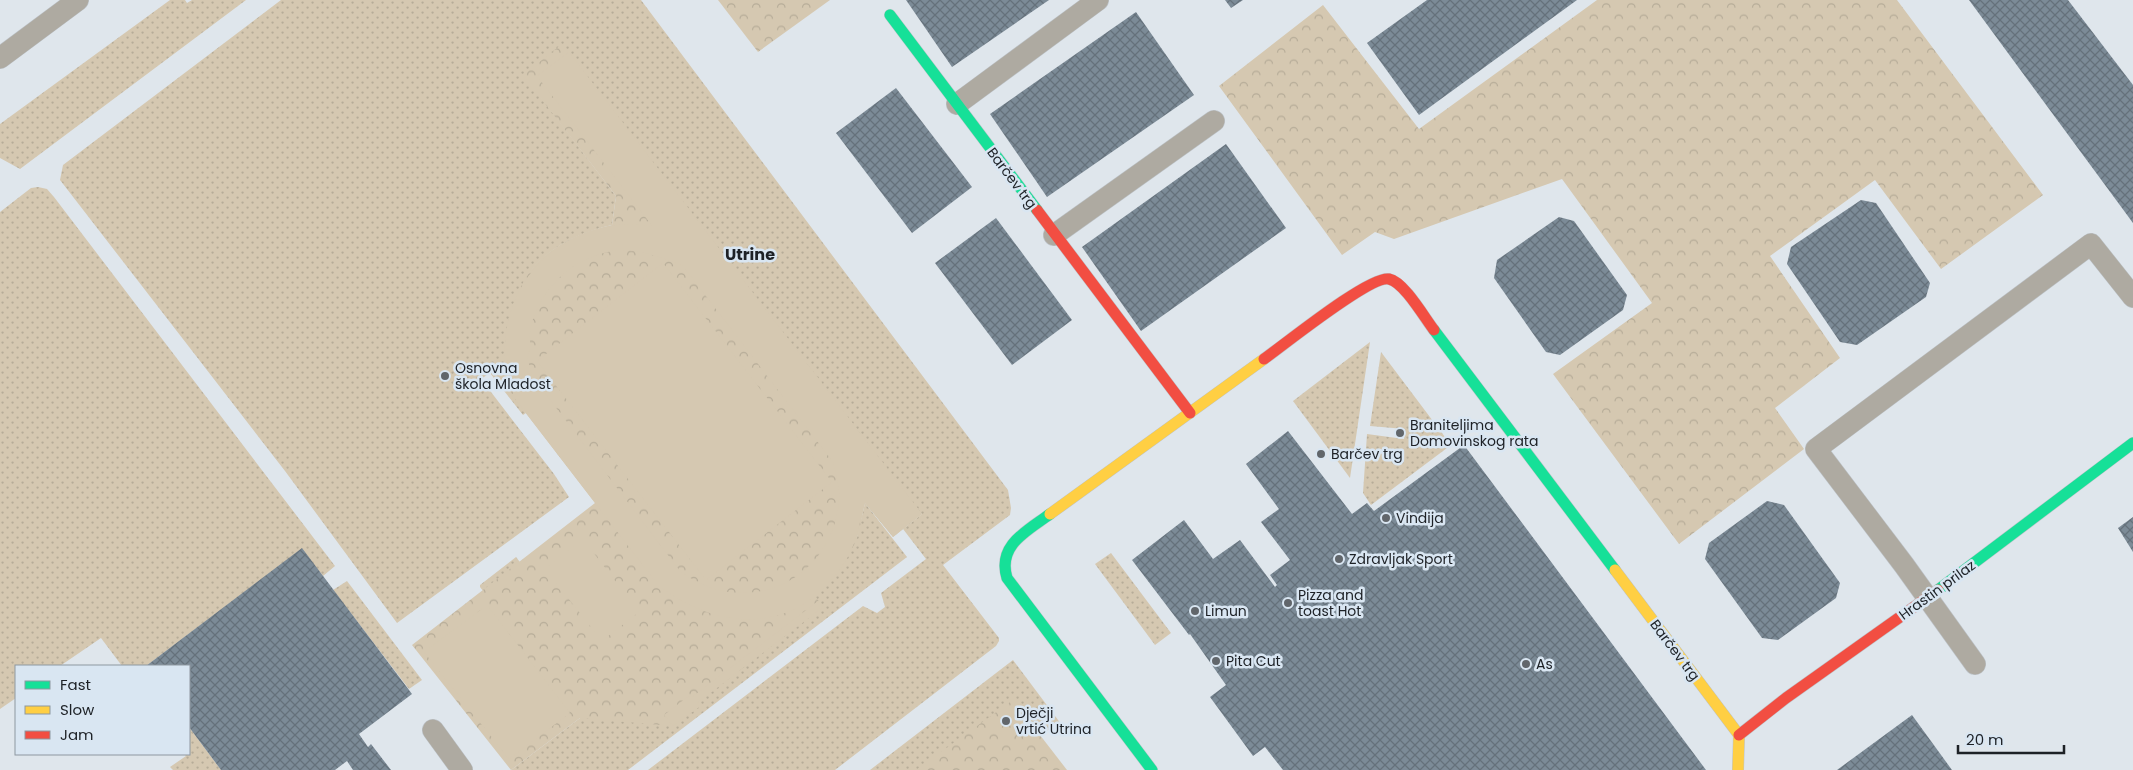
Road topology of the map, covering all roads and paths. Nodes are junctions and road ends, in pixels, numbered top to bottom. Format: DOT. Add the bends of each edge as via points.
graph roads {
  1 [pos="78,0"];
  2 [pos="1098,0"];
  3 [pos="890,15"];
  4 [pos="0,58"];
  5 [pos="957,104"];
  6 [pos="1214,121"];
  7 [pos="1054,235"];
  8 [pos="2133,297"];
  9 [pos="1190,413"];
  10 [pos="2133,443"];
  11 [pos="1927,598"];
  12 [pos="1975,664"];
  13 [pos="433,730"];
  14 [pos="1739,735"];
  15 [pos="462,770"];
  16 [pos="1152,770"];
  17 [pos="1738,770"];
  1 -- 4 [label="lane"];
  2 -- 5 [label="lane"];
  3 -- 5 [label="street, Barčev trg"];
  5 -- 7 [label="street, Barčev trg"];
  6 -- 7 [label="lane"];
  7 -- 9 [label="street, Barčev trg"];
  8 -- 11 [label="lane" via="2091,244 1816,449"];
  9 -- 14 [label="street, Barčev trg" via="1375,279 1387,278 1397,282"];
  9 -- 16 [label="street, Barčev trg" via="1014,542 1002,564 1007,578"];
  10 -- 11 [label="street, Hrastin prilaz"];
  11 -- 12 [label="lane"];
  11 -- 14 [label="street, Hrastin prilaz"];
  13 -- 15 [label="lane"];
  14 -- 17 [label="street"];
}
